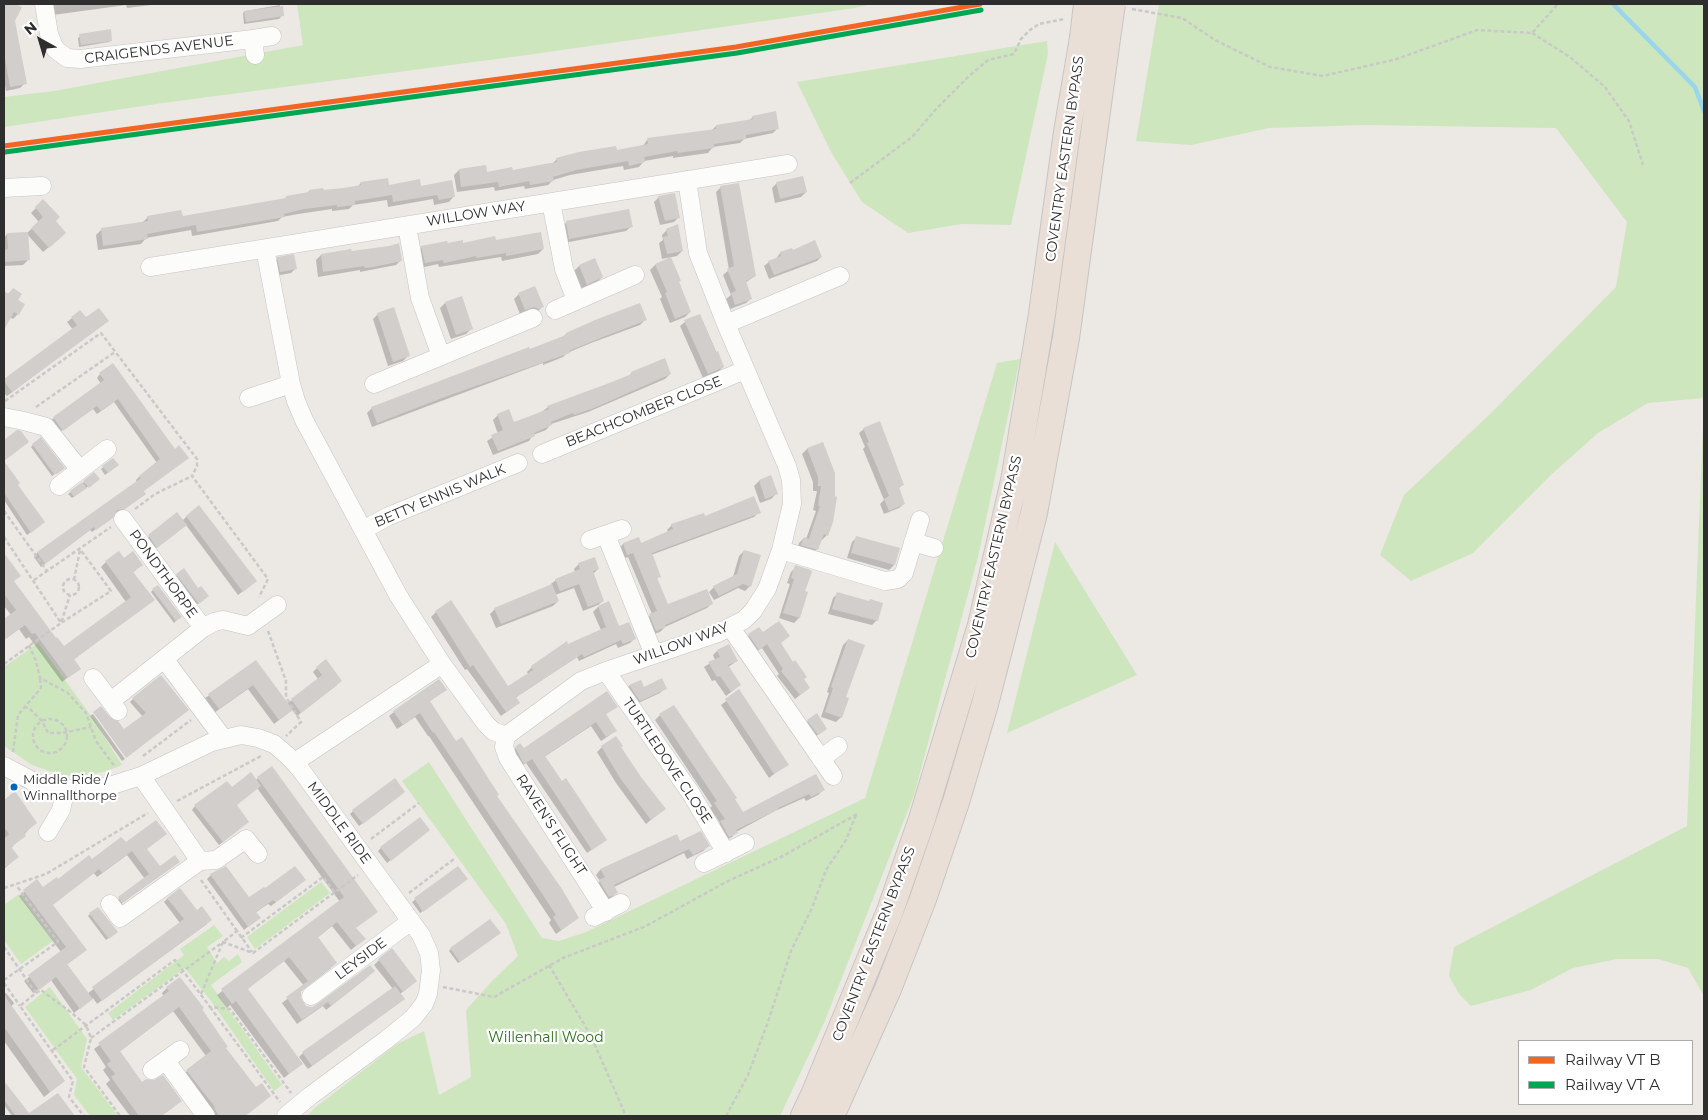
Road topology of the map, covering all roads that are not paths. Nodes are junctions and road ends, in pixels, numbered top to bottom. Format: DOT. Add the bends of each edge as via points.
graph roads {
  1 [pos="44,4"];
  2 [pos="1087,4"];
  3 [pos="1118,7"];
  4 [pos="272,36"];
  5 [pos="1095,38"];
  6 [pos="788,164"];
  7 [pos="687,180"];
  8 [pos="42,186"];
  9 [pos="4,188"];
  10 [pos="551,202"];
  11 [pos="407,226"];
  12 [pos="265,249"];
  13 [pos="150,267"];
  14 [pos="635,275"];
  15 [pos="840,276"];
  16 [pos="576,300"];
  17 [pos="555,310"];
  18 [pos="533,318"];
  19 [pos="726,324"];
  20 [pos="441,356"];
  21 [pos="745,370"];
  22 [pos="291,384"];
  23 [pos="374,384"];
  24 [pos="249,398"];
  25 [pos="11,418"];
  26 [pos="107,450"];
  27 [pos="542,454"];
  28 [pos="518,463"];
  29 [pos="80,470"];
  30 [pos="59,486"];
  31 [pos="123,519"];
  32 [pos="920,520"];
  33 [pos="363,530"];
  34 [pos="606,535"];
  35 [pos="913,542"];
  36 [pos="934,548"];
  37 [pos="781,550"];
  38 [pos="277,604"];
  39 [pos="203,628"];
  40 [pos="731,628"];
  41 [pos="654,655"];
  42 [pos="165,660"];
  43 [pos="442,664"];
  44 [pos="606,671"];
  45 [pos="93,678"];
  46 [pos="506,736"];
  47 [pos="223,738"];
  48 [pos="838,746"];
  49 [pos="821,760"];
  50 [pos="294,762"];
  51 [pos="140,767"];
  52 [pos="6,769"];
  53 [pos="833,776"];
  54 [pos="66,788"];
  55 [pos="48,832"];
  56 [pos="745,844"];
  57 [pos="726,853"];
  58 [pos="258,854"];
  59 [pos="196,864"];
  60 [pos="704,864"];
  61 [pos="110,904"];
  62 [pos="607,911"];
  63 [pos="411,921"];
  64 [pos="311,996"];
  65 [pos="166,1060"];
  66 [pos="291,1111"];
  67 [pos="206,1116"];
  68 [pos="804,1116"];
  69 [pos="831,1116"];
  1 -- 4 [label="street, CRAIGENDS AVENUE" via="55,49 67,58 254,47"];
  2 -- 5 [label="highway, COVENTRY EASTERN BYPASS, bridge"];
  3 -- 5 [label="highway, COVENTRY EASTERN BYPASS, bridge"];
  5 -- 68 [label="highway, COVENTRY EASTERN BYPASS" via="1067,132 1042,314 1015,471 981,625 922,819 890,911"];
  5 -- 69 [label="highway, COVENTRY EASTERN BYPASS" via="1066,338 1034,513 956,802 888,989"];
  6 -- 7 [label="street, WILLOW WAY"];
  7 -- 10 [label="street, WILLOW WAY"];
  7 -- 19 [label="street, WILLOW WAY" via="698,253"];
  8 -- 9 [label="street"];
  10 -- 11 [label="street, WILLOW WAY"];
  10 -- 16 [label="street" via="564,269"];
  11 -- 12 [label="street, WILLOW WAY"];
  11 -- 20 [label="street" via="420,298"];
  12 -- 13 [label="street, WILLOW WAY"];
  12 -- 22 [label="street"];
  14 -- 16 [label="street"];
  15 -- 19 [label="street"];
  16 -- 17 [label="street"];
  18 -- 20 [label="street"];
  19 -- 21 [label="street, WILLOW WAY"];
  20 -- 23 [label="street"];
  21 -- 27 [label="street, BEACHCOMBER CLOSE"];
  21 -- 37 [label="street, WILLOW WAY" via="791,480 792,504"];
  22 -- 24 [label="street"];
  22 -- 33 [label="street" via="304,420"];
  25 -- 29 [label="street" via="46,427"];
  26 -- 29 [label="street"];
  28 -- 33 [label="street, BETTY ENNIS WALK" via="389,516"];
  29 -- 30 [label="street"];
  31 -- 39 [label="street, PONDTHORPE"];
  32 -- 35 [label="street"];
  33 -- 43 [label="street" via="398,595"];
  34 -- 41 [label="street"];
  35 -- 36 [label="street"];
  35 -- 37 [label="street" via="904,573 889,581"];
  37 -- 40 [label="street, WILLOW WAY" via="759,603 744,620"];
  38 -- 39 [label="street, PONDTHORPE" via="248,626 223,620"];
  39 -- 42 [label="street, PONDTHORPE"];
  40 -- 41 [label="street, WILLOW WAY"];
  40 -- 49 [label="street"];
  41 -- 44 [label="street, WILLOW WAY"];
  42 -- 45 [label="street, PONDTHORPE" via="114,706"];
  42 -- 47 [label="street"];
  43 -- 46 [label="street" via="486,724"];
  43 -- 50 [label="street"];
  44 -- 46 [label="street, WILLOW WAY" via="572,687"];
  44 -- 57 [label="street, TURTLEDOVE CLOSE" via="690,792"];
  46 -- 62 [label="street, RAVEN'S FLIGHT" via="504,747 508,758"];
  47 -- 50 [label="street, MIDDLE RIDE" via="240,735 258,738 274,744"];
  47 -- 51 [label="street, MIDDLE RIDE"];
  48 -- 49 [label="street"];
  49 -- 53 [label="street"];
  50 -- 63 [label="street, MIDDLE RIDE"];
  51 -- 54 [label="street, MIDDLE RIDE" via="120,782 106,787"];
  51 -- 59 [label="street"];
  52 -- 54 [label="street, MIDDLE RIDE" via="38,784"];
  54 -- 55 [label="street" via="61,810"];
  56 -- 57 [label="street"];
  57 -- 60 [label="street"];
  58 -- 59 [label="street" via="246,839 216,860"];
  59 -- 61 [label="street" via="120,918"];
  63 -- 64 [label="street, LEYSIDE"];
  63 -- 66 [label="street, MIDDLE RIDE" via="430,953 432,970 424,1004 407,1024"];
  65 -- 67 [label="street"];
}
